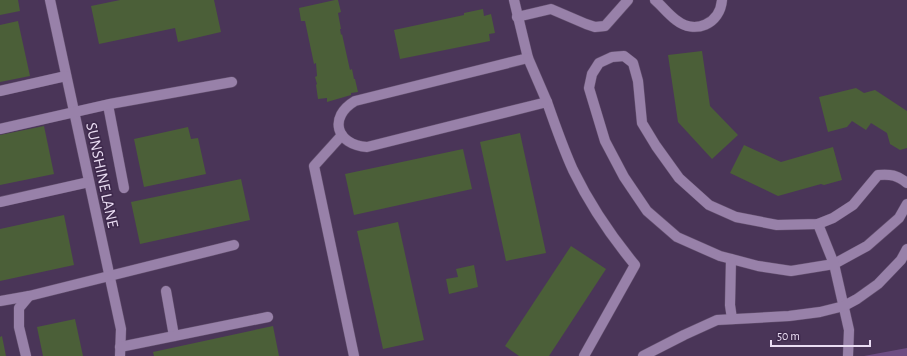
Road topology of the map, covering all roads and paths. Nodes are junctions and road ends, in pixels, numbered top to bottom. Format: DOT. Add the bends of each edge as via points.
graph roads {
  1 [pos="50,0"];
  2 [pos="514,0"];
  3 [pos="628,0"];
  4 [pos="655,0"];
  5 [pos="722,0"];
  6 [pos="517,17"];
  7 [pos="528,58"];
  8 [pos="66,76"];
  9 [pos="232,82"];
  10 [pos="0,91"];
  11 [pos="547,102"];
  12 [pos="108,105"];
  13 [pos="74,112"];
  14 [pos="0,128"];
  15 [pos="342,135"];
  16 [pos="89,182"];
  17 [pos="907,183"];
  18 [pos="124,188"];
  19 [pos="0,202"];
  20 [pos="907,204"];
  21 [pos="818,224"];
  22 [pos="234,245"];
  23 [pos="907,250"];
  24 [pos="731,259"];
  25 [pos="834,264"];
  26 [pos="109,276"];
  27 [pos="166,291"];
  28 [pos="29,296"];
  29 [pos="0,301"];
  30 [pos="844,306"];
  31 [pos="268,317"];
  32 [pos="732,319"];
  33 [pos="174,336"];
  34 [pos="120,351"];
  35 [pos="26,356"];
  36 [pos="354,356"];
  37 [pos="584,356"];
  38 [pos="643,356"];
  39 [pos="848,356"];
  1 -- 8 [label="street, SUNSHINE LANE"];
  2 -- 6 [label="street"];
  3 -- 6 [label="street" via="605,26 586,24 551,9"];
  4 -- 5 [label="street" via="677,21 701,27 720,11"];
  6 -- 7 [label="street"];
  7 -- 11 [label="street"];
  7 -- 15 [label="street" via="355,101 346,106 340,117 339,127"];
  8 -- 10 [label="street"];
  8 -- 13 [label="street, SUNSHINE LANE"];
  9 -- 12 [label="street"];
  11 -- 15 [label="street" via="367,147 356,146"];
  11 -- 37 [label="street" via="585,193 604,224 635,265"];
  12 -- 13 [label="street"];
  12 -- 18 [label="street"];
  13 -- 14 [label="street"];
  13 -- 16 [label="street, SUNSHINE LANE"];
  15 -- 36 [label="street" via="314,166"];
  16 -- 19 [label="street"];
  16 -- 26 [label="street, SUNSHINE LANE"];
  17 -- 21 [label="street" via="900,177 890,174 878,175 853,205"];
  20 -- 25 [label="street" via="899,218 867,246"];
  21 -- 24 [label="street" via="777,225 736,217 709,205 679,178 642,123 638,81 633,63 624,56 612,57 599,63 592,74 589,88 605,141 624,177 647,211 677,237"];
  21 -- 25 [label="street"];
  22 -- 26 [label="street"];
  23 -- 30 [label="street" via="878,284"];
  24 -- 25 [label="street" via="791,271"];
  24 -- 32 [label="street"];
  25 -- 30 [label="street"];
  26 -- 28 [label="street"];
  26 -- 34 [label="street, SUNSHINE LANE" via="121,329"];
  27 -- 33 [label="street"];
  28 -- 29 [label="street"];
  28 -- 35 [label="street" via="19,308 19,327"];
  30 -- 32 [label="street" via="789,316"];
  30 -- 39 [label="street" via="849,330"];
  31 -- 33 [label="street"];
  32 -- 38 [label="street" via="717,320"];
  33 -- 34 [label="street"];
}
